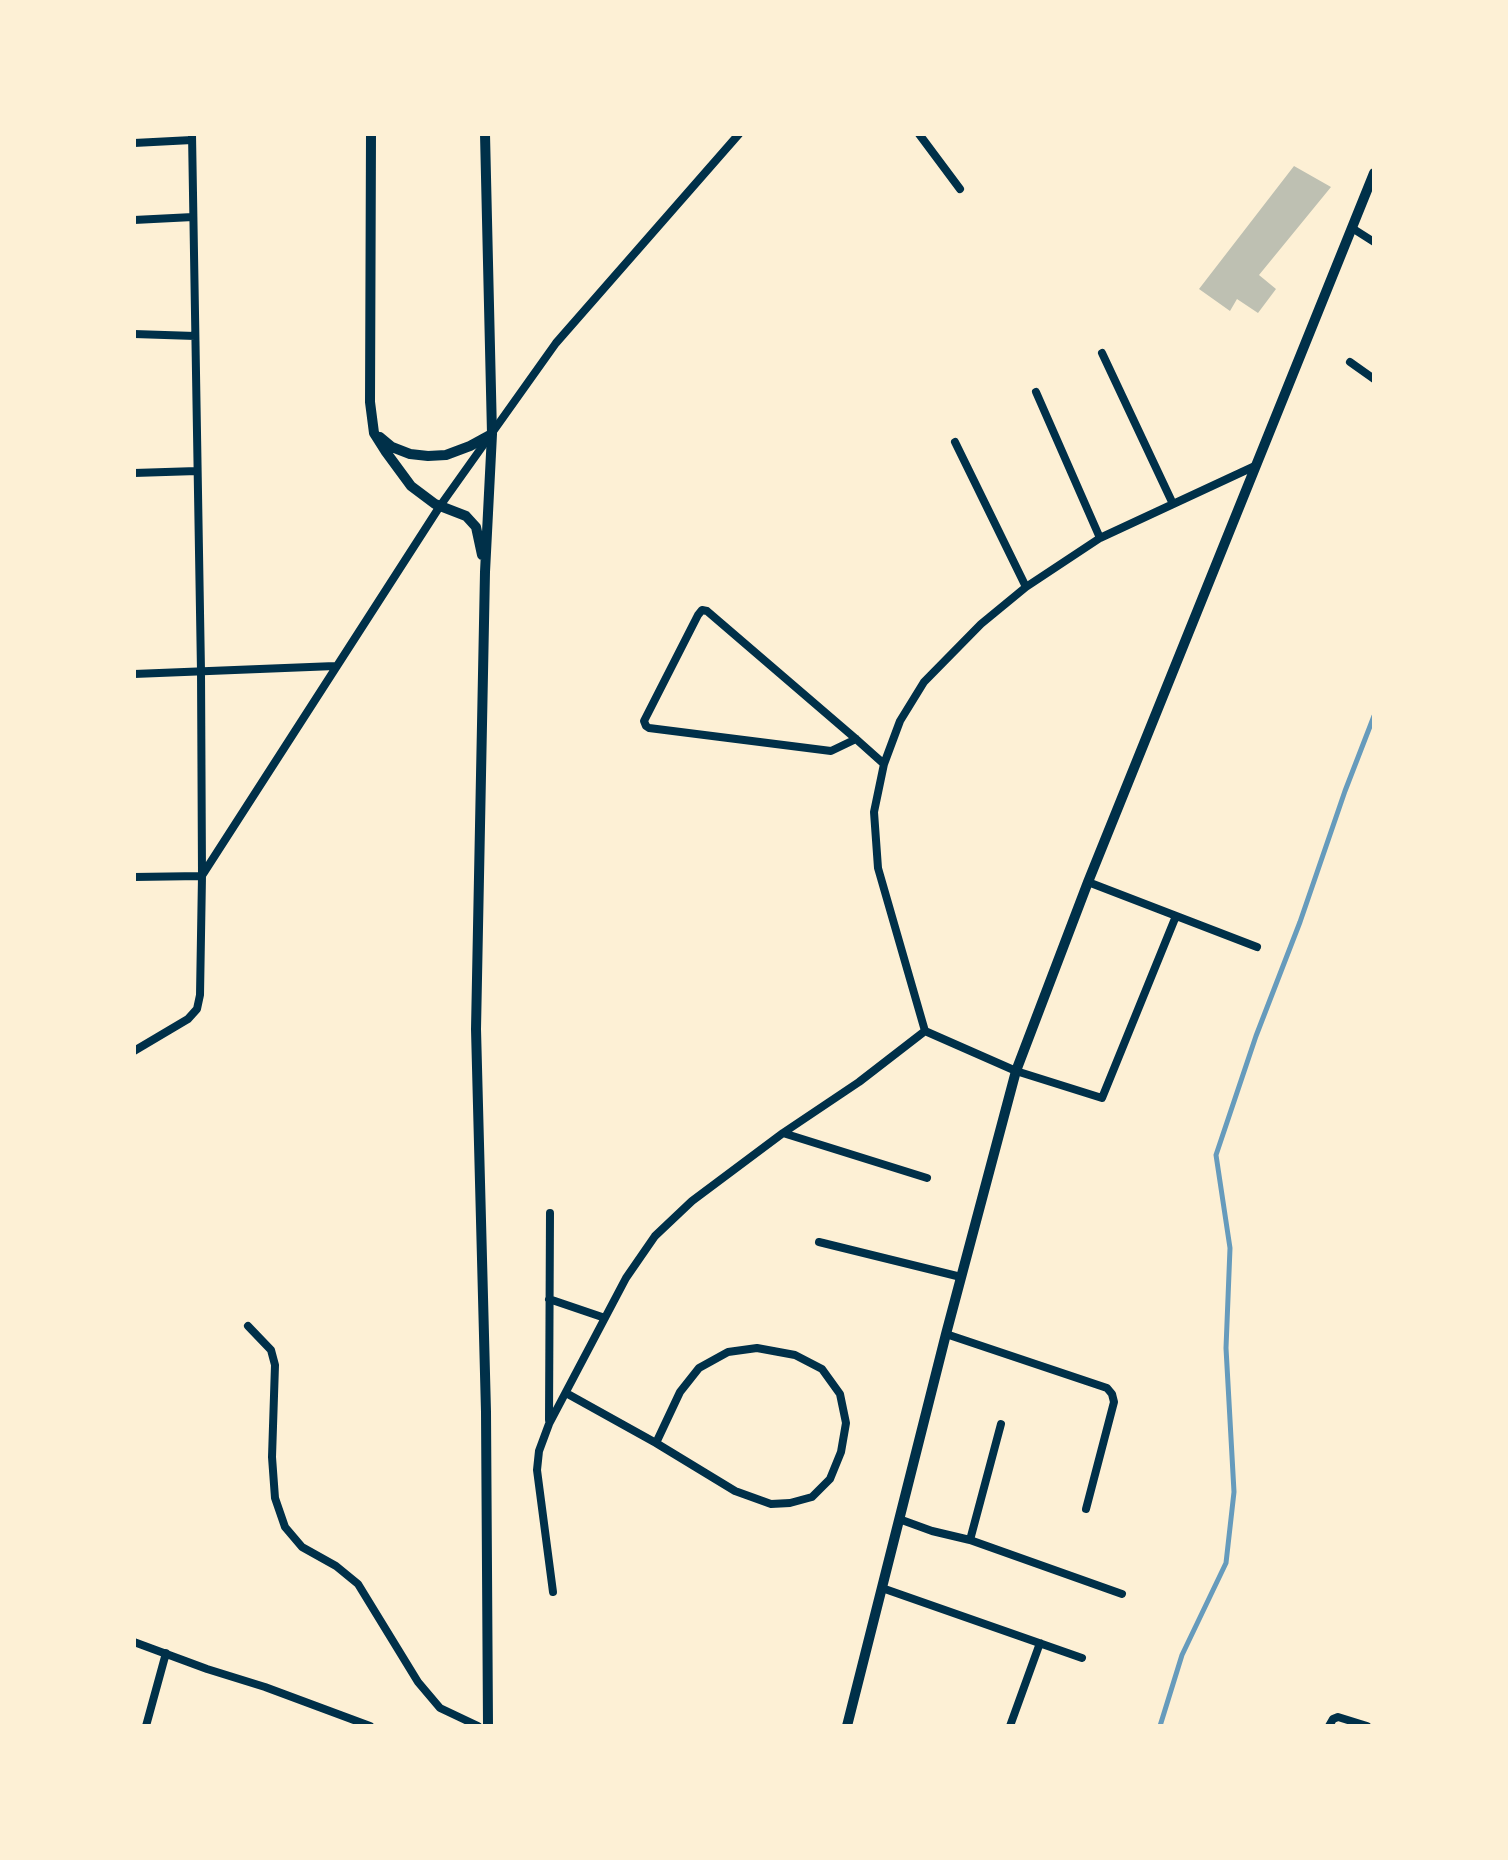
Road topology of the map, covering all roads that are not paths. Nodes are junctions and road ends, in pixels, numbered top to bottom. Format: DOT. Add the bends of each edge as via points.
graph roads {
  1 [pos="371,134"];
  2 [pos="485,134"];
  3 [pos="739,134"];
  4 [pos="919,134"];
  5 [pos="192,137"];
  6 [pos="134,143"];
  7 [pos="1374,173"];
  8 [pos="960,189"];
  9 [pos="193,217"];
  10 [pos="134,220"];
  11 [pos="1352,228"];
  12 [pos="1374,242"];
  13 [pos="134,334"];
  14 [pos="195,336"];
  15 [pos="1102,353"];
  16 [pos="1350,362"];
  17 [pos="1374,379"];
  18 [pos="1036,392"];
  19 [pos="374,433"];
  20 [pos="492,434"];
  21 [pos="955,442"];
  22 [pos="1255,466"];
  23 [pos="197,471"];
  24 [pos="134,473"];
  25 [pos="1173,504"];
  26 [pos="440,506"];
  27 [pos="1100,538"];
  28 [pos="485,572"];
  29 [pos="1026,587"];
  30 [pos="335,666"];
  31 [pos="201,671"];
  32 [pos="134,674"];
  33 [pos="856,739"];
  34 [pos="884,764"];
  35 [pos="202,876"];
  36 [pos="134,877"];
  37 [pos="1088,882"];
  38 [pos="1176,916"];
  39 [pos="1257,947"];
  40 [pos="925,1031"];
  41 [pos="134,1051"];
  42 [pos="1016,1071"];
  43 [pos="783,1133"];
  44 [pos="927,1178"];
  45 [pos="550,1213"];
  46 [pos="819,1242"];
  47 [pos="961,1277"];
  48 [pos="549,1299"];
  49 [pos="605,1318"];
  50 [pos="248,1326"];
  51 [pos="946,1334"];
  52 [pos="566,1393"];
  53 [pos="549,1424"];
  54 [pos="1001,1424"];
  55 [pos="656,1443"];
  56 [pos="1086,1509"];
  57 [pos="899,1519"];
  58 [pos="970,1540"];
  59 [pos="882,1588"];
  60 [pos="553,1592"];
  61 [pos="1122,1594"];
  62 [pos="134,1642"];
  63 [pos="1040,1643"];
  64 [pos="166,1653"];
  65 [pos="1082,1658"];
  66 [pos="146,1726"];
  67 [pos="370,1726"];
  68 [pos="478,1726"];
  69 [pos="488,1726"];
  70 [pos="847,1726"];
  71 [pos="1010,1726"];
  72 [pos="1329,1726"];
  73 [pos="1367,1726"];
  1 -- 19 [label="street"];
  2 -- 20 [label="street"];
  3 -- 20 [label="street" via="556,343"];
  4 -- 8 [label="street"];
  5 -- 6 [label="street"];
  5 -- 9 [label="street"];
  7 -- 11 [label="street"];
  9 -- 10 [label="street"];
  9 -- 14 [label="street"];
  11 -- 12 [label="street"];
  11 -- 22 [label="street"];
  13 -- 14 [label="street"];
  14 -- 23 [label="street"];
  15 -- 25 [label="street"];
  16 -- 17 [label="street"];
  18 -- 27 [label="street"];
  19 -- 20 [label="street" via="392,447 428,456 446,455"];
  19 -- 26 [label="street" via="411,486"];
  20 -- 26 [label="street"];
  20 -- 28 [label="street"];
  21 -- 29 [label="street"];
  22 -- 25 [label="street"];
  22 -- 37 [label="street"];
  23 -- 24 [label="street"];
  23 -- 31 [label="street"];
  25 -- 27 [label="street"];
  26 -- 28 [label="street" via="466,516 476,527"];
  26 -- 30 [label="street"];
  27 -- 29 [label="street"];
  28 -- 69 [label="street" via="476,1029"];
  29 -- 34 [label="street" via="924,682 900,721"];
  30 -- 31 [label="street"];
  30 -- 35 [label="street"];
  31 -- 32 [label="street"];
  31 -- 35 [label="street"];
  33 -- 33 [label="street" via="831,751 649,728 644,721 702,610"];
  33 -- 34 [label="street"];
  34 -- 40 [label="street" via="874,812 878,868"];
  35 -- 36 [label="street"];
  35 -- 41 [label="street" via="197,1009"];
  37 -- 38 [label="street"];
  37 -- 42 [label="street"];
  38 -- 39 [label="street"];
  38 -- 42 [label="street" via="1102,1098"];
  40 -- 42 [label="street"];
  40 -- 43 [label="street"];
  42 -- 47 [label="street"];
  43 -- 44 [label="street"];
  43 -- 49 [label="street" via="692,1201 655,1236"];
  45 -- 48 [label="street"];
  46 -- 47 [label="street"];
  47 -- 51 [label="street"];
  48 -- 49 [label="street"];
  48 -- 53 [label="street"];
  49 -- 52 [label="street"];
  50 -- 68 [label="street" via="271,1350 275,1365 272,1457 275,1498 285,1527 302,1547 358,1584 418,1682 440,1708"];
  51 -- 56 [label="street" via="1112,1394"];
  51 -- 57 [label="street"];
  52 -- 53 [label="street"];
  52 -- 55 [label="street"];
  53 -- 60 [label="street" via="537,1470"];
  54 -- 58 [label="street"];
  55 -- 55 [label="street" via="735,1491 771,1504 790,1503 812,1497 830,1479 846,1423 840,1394 822,1369 795,1355 757,1348 728,1352 699,1368 680,1392"];
  57 -- 58 [label="street"];
  57 -- 59 [label="street"];
  58 -- 61 [label="street"];
  59 -- 63 [label="street"];
  59 -- 70 [label="street"];
  62 -- 64 [label="street"];
  63 -- 65 [label="street"];
  63 -- 71 [label="street"];
  64 -- 66 [label="street"];
  64 -- 67 [label="street"];
  72 -- 73 [label="street" via="1338,1717"];
}
